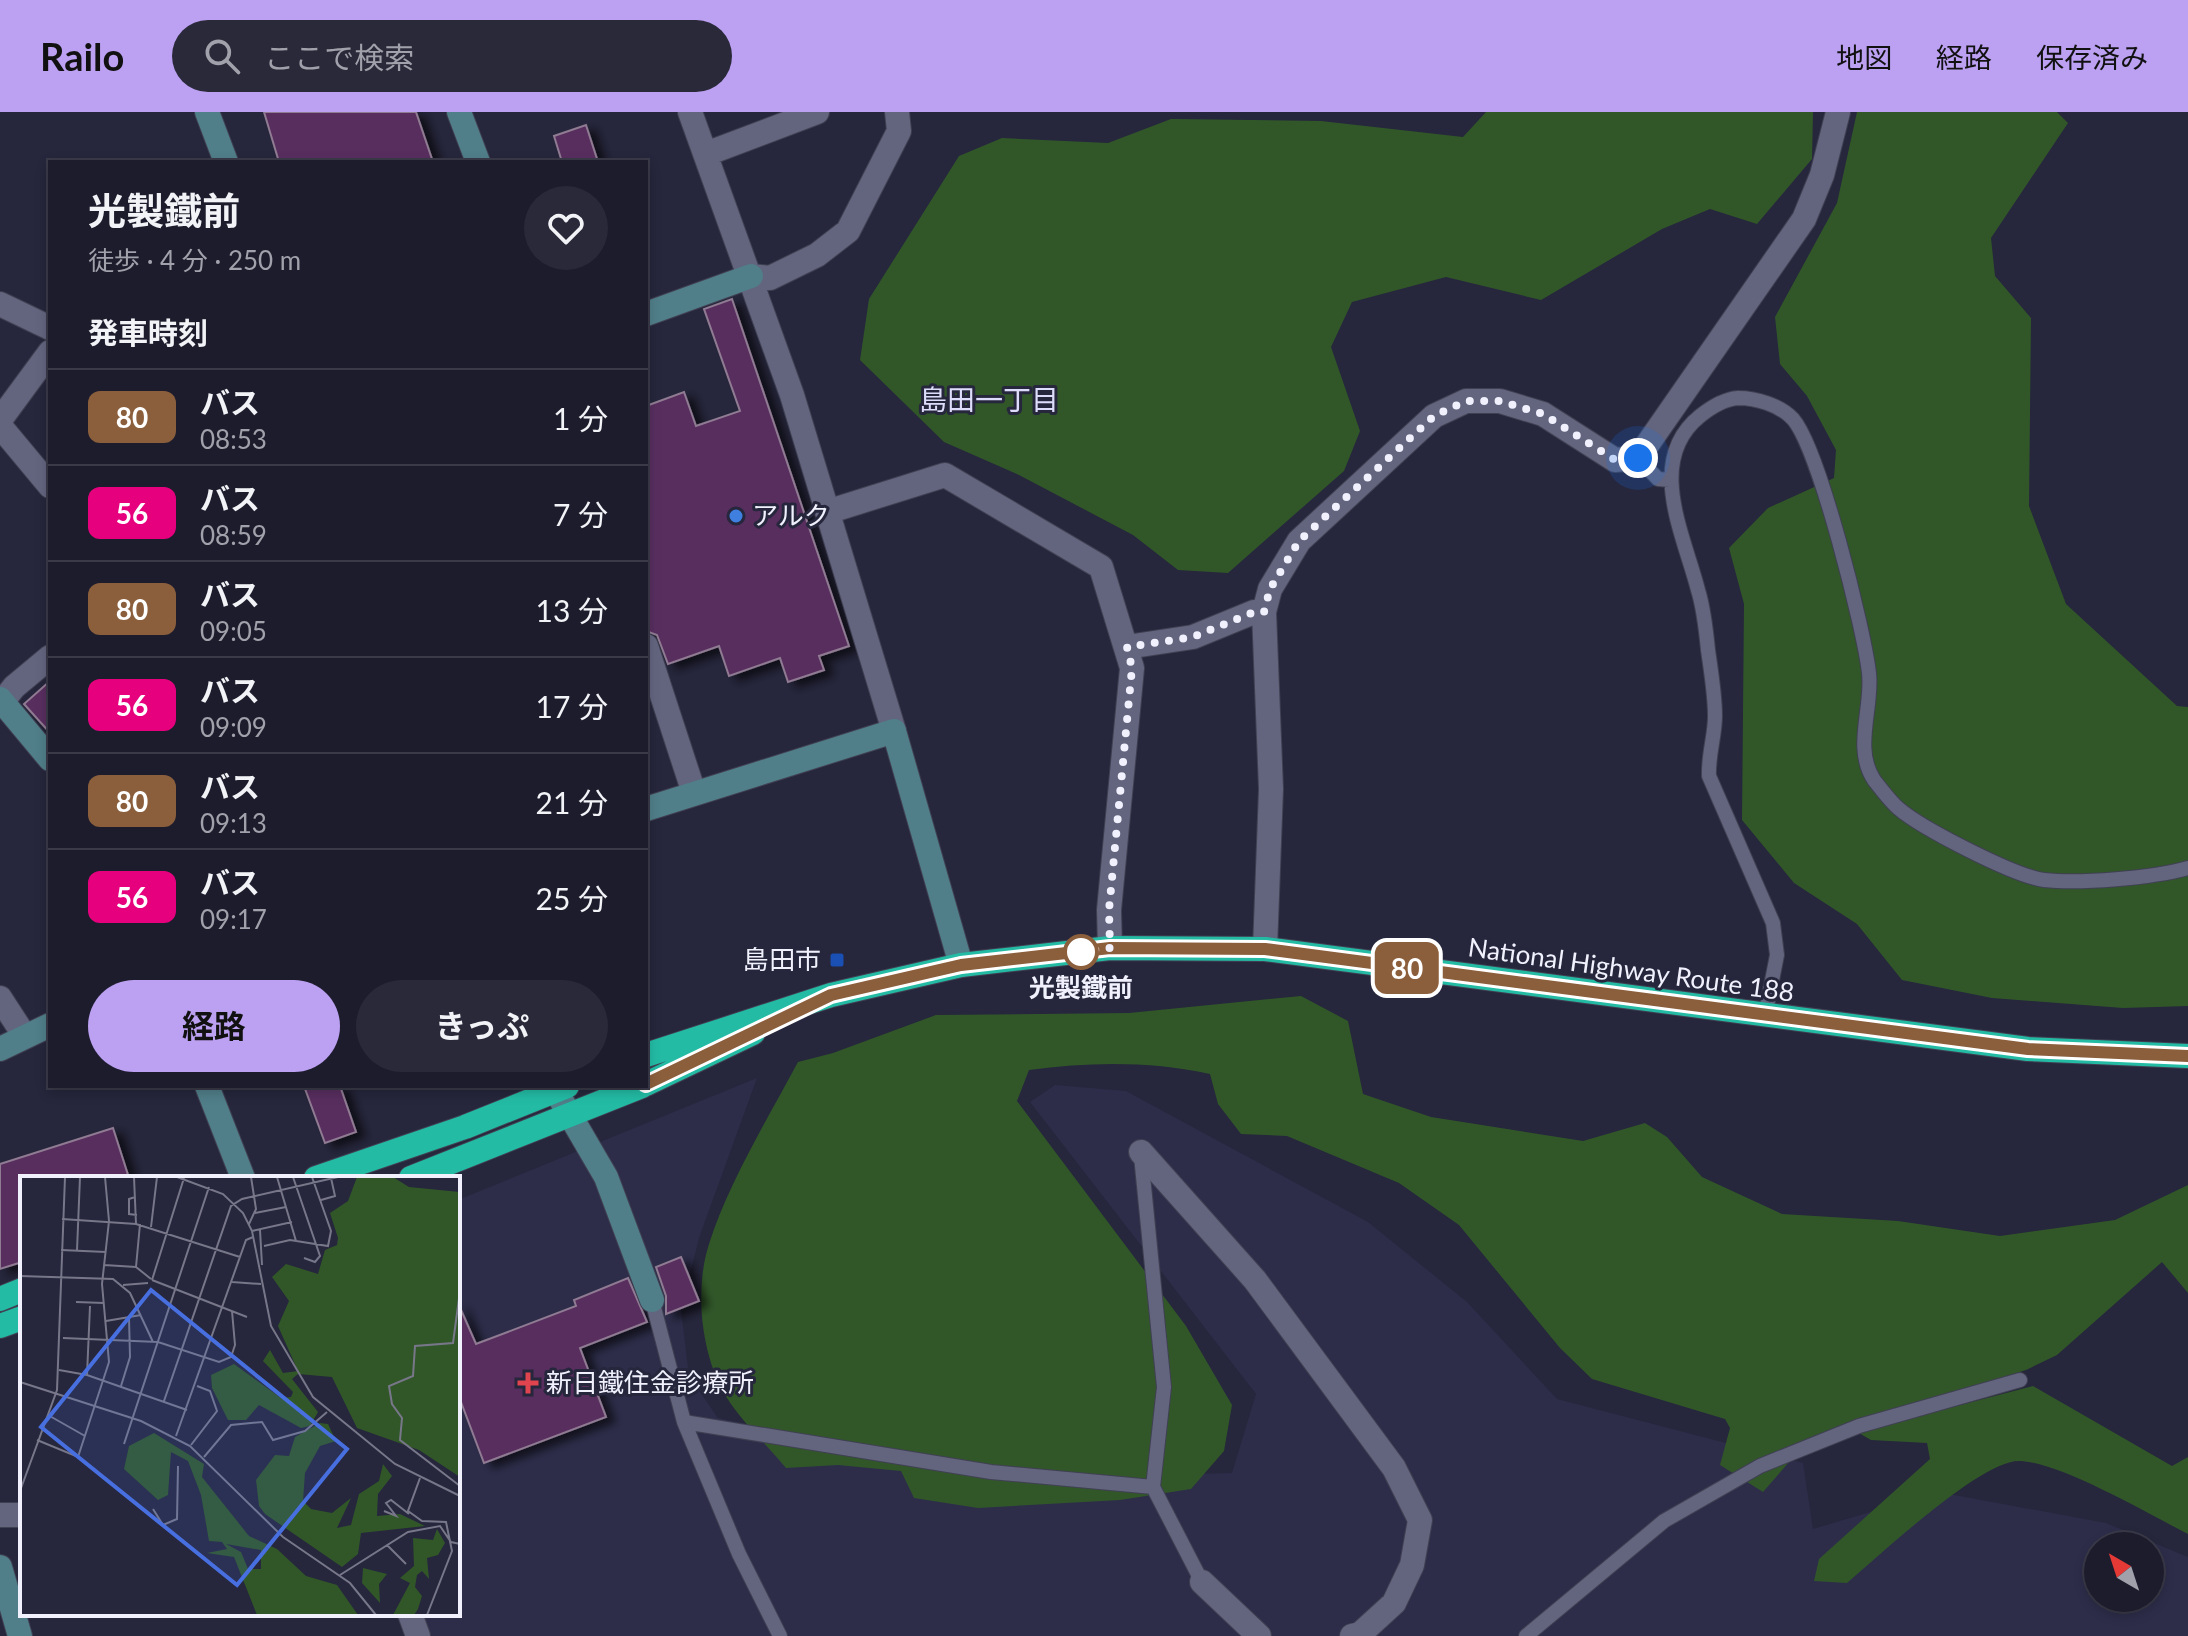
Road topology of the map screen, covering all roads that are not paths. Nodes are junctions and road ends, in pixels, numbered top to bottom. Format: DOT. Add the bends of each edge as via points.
graph roads {
  1 [pos="207,112"];
  2 [pos="459,112"];
  3 [pos="690,112"];
  4 [pos="817,112"];
  5 [pos="897,112"];
  6 [pos="1838,112"];
  7 [pos="706,154"];
  8 [pos="225,160"];
  9 [pos="477,160"];
  10 [pos="751,276"];
  11 [pos="0,304"];
  12 [pos="648,313"];
  13 [pos="48,327"];
  14 [pos="48,355"];
  15 [pos="0,420"];
  16 [pos="0,426"];
  17 [pos="1638,458"];
  18 [pos="1670,480"];
  19 [pos="48,484"];
  20 [pos="827,512"];
  21 [pos="1264,612"];
  22 [pos="1127,647"];
  23 [pos="648,652"];
  24 [pos="48,659"];
  25 [pos="1,702"];
  26 [pos="894,731"];
  27 [pos="48,757"];
  28 [pos="694,793"];
  29 [pos="648,808"];
  30 [pos="2188,868"];
  31 [pos="1110,948"];
  32 [pos="1265,949"];
  33 [pos="961,965"];
  34 [pos="831,995"];
  35 [pos="0,998"];
  36 [pos="1765,1016"];
  37 [pos="48,1026"];
  38 [pos="24,1035"];
  39 [pos="0,1049"];
  40 [pos="648,1054"];
  41 [pos="2188,1056"];
  42 [pos="648,1083"];
  43 [pos="208,1088"];
  44 [pos="558,1088"];
  45 [pos="637,1088"];
  46 [pos="571,1117"];
  47 [pos="1141,1152"];
  48 [pos="242,1176"];
  49 [pos="321,1176"];
  50 [pos="416,1176"];
  51 [pos="20,1291"];
  52 [pos="0,1299"];
  53 [pos="652,1300"];
  54 [pos="20,1319"];
  55 [pos="0,1326"];
  56 [pos="2020,1380"];
  57 [pos="684,1422"];
  58 [pos="1153,1487"];
  59 [pos="0,1567"];
  60 [pos="1202,1582"];
  61 [pos="411,1616"];
  62 [pos="20,1636"];
  63 [pos="418,1636"];
  64 [pos="780,1636"];
  65 [pos="1259,1636"];
  66 [pos="1352,1636"];
  67 [pos="1526,1636"];
  1 -- 8 [label="street"];
  2 -- 9 [label="street"];
  3 -- 7 [label="street"];
  4 -- 7 [label="street"];
  5 -- 10 [label="street" via="899,131 848,231 817,255 770,278"];
  6 -- 17 [label="street" via="1804,219"];
  7 -- 10 [label="street"];
  10 -- 12 [label="street"];
  10 -- 20 [label="street"];
  11 -- 13 [label="street"];
  14 -- 15 [label="street"];
  16 -- 19 [label="street"];
  17 -- 18 [label="lane" via="1658,479"];
  17 -- 21 [label="street" via="1615,460 1543,414 1500,401 1466,401 1434,416 1299,541 1270,589"];
  18 -- 30 [label="lane" via="1674,450 1689,424 1711,407 1735,398 1765,402 1793,419 1812,456 1863,631 1870,678 1864,750 1873,778 1898,808 2011,870 2043,880 2159,876"];
  18 -- 36 [label="lane" via="1708,649 1715,718 1709,776 1773,923 1777,955"];
  20 -- 22 [label="street" via="945,475 1101,567"];
  20 -- 26 [label="street"];
  21 -- 22 [label="street" via="1193,637"];
  21 -- 32 [label="street" via="1271,789"];
  22 -- 31 [label="street" via="1132,668"];
  23 -- 28 [label="street"];
  24 -- 25 [label="street"];
  25 -- 27 [label="street"];
  26 -- 28 [label="street"];
  26 -- 33 [label="street"];
  28 -- 29 [label="street"];
  31 -- 32 [label="highway, National Highway Route 188"];
  31 -- 33 [label="highway, National Highway Route 188"];
  32 -- 36 [label="highway, National Highway Route 188"];
  33 -- 34 [label="highway, National Highway Route 188"];
  34 -- 40 [label="highway, National Highway Route 188"];
  34 -- 42 [label="highway, National Highway Route 188"];
  35 -- 38 [label="street"];
  36 -- 41 [label="highway, National Highway Route 188" via="2028,1049"];
  37 -- 38 [label="street"];
  38 -- 39 [label="street"];
  43 -- 48 [label="street"];
  44 -- 46 [label="street"];
  44 -- 49 [label="highway"];
  45 -- 46 [label="highway, National Highway Route 188"];
  46 -- 50 [label="highway, National Highway Route 188"];
  46 -- 53 [label="street" via="606,1177"];
  47 -- 58 [label="lane" via="1164,1387"];
  47 -- 66 [label="street" via="1255,1280 1394,1468 1420,1520 1412,1565 1394,1603"];
  51 -- 52 [label="highway"];
  53 -- 57 [label="lane"];
  54 -- 55 [label="highway"];
  56 -- 67 [label="lane" via="1859,1426 1760,1466 1664,1521"];
  57 -- 58 [label="lane" via="991,1472"];
  57 -- 64 [label="lane"];
  58 -- 60 [label="lane"];
  59 -- 62 [label="street"];
  60 -- 65 [label="street"];
  61 -- 63 [label="street"];
}
